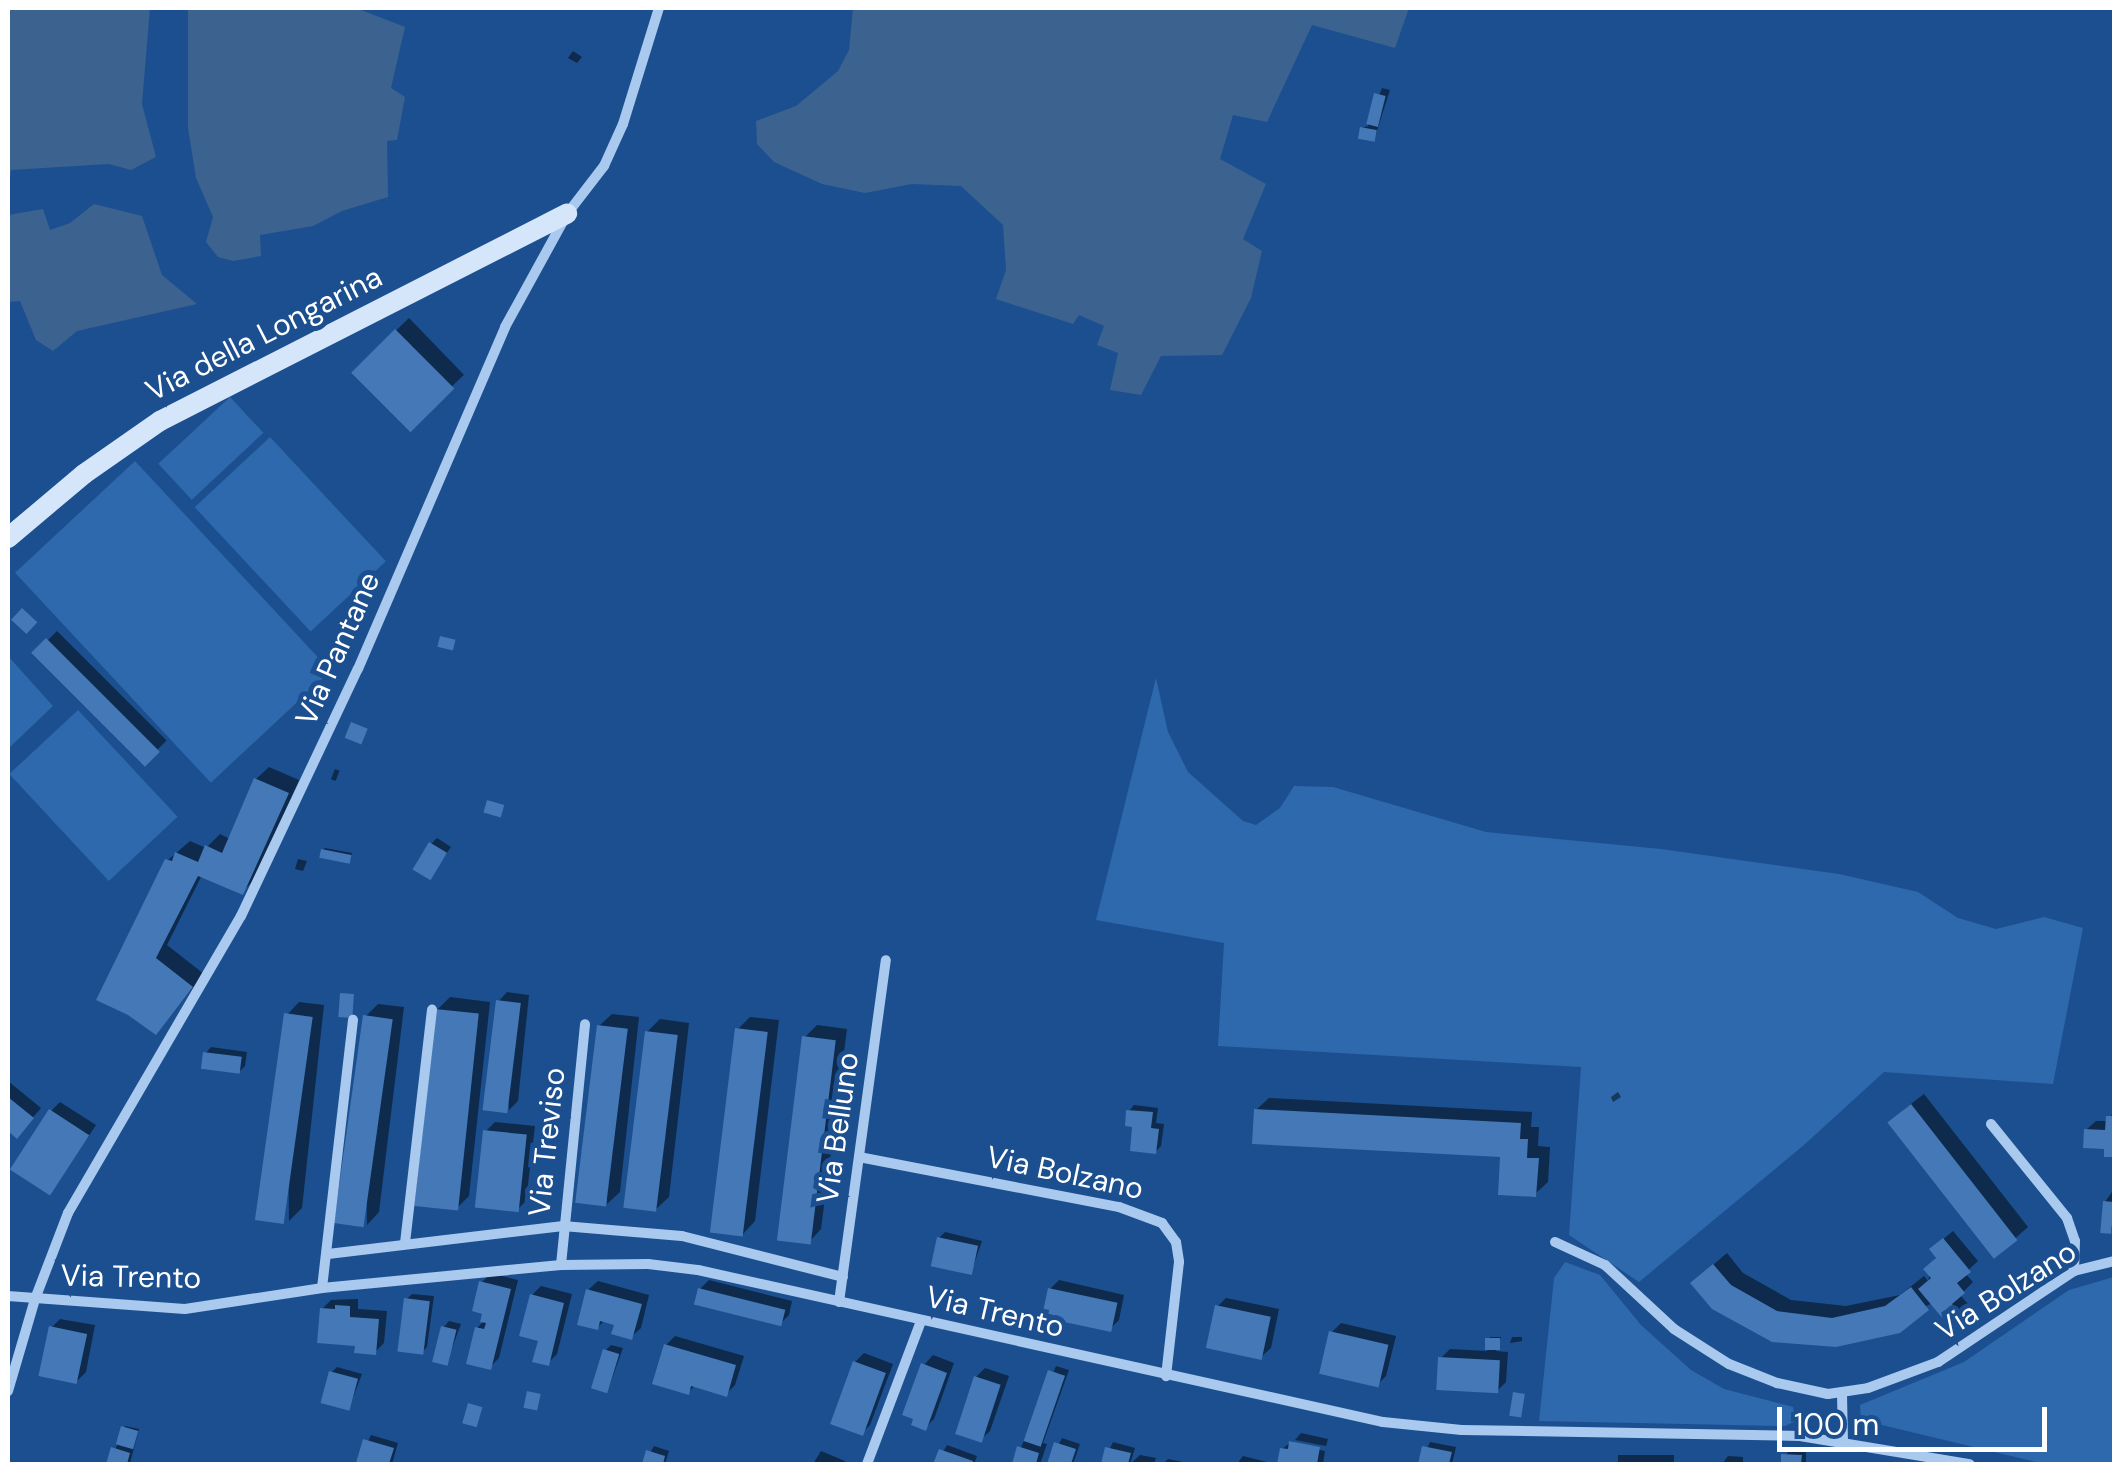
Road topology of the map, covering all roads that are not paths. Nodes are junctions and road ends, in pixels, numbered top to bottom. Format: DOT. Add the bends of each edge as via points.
graph roads {
  1 [pos="659,8"];
  2 [pos="567,214"];
  3 [pos="8,538"];
  4 [pos="886,960"];
  5 [pos="432,1010"];
  6 [pos="353,1020"];
  7 [pos="585,1024"];
  8 [pos="1991,1124"];
  9 [pos="859,1157"];
  10 [pos="562,1226"];
  11 [pos="405,1242"];
  12 [pos="1554,1242"];
  13 [pos="328,1254"];
  14 [pos="2114,1262"];
  15 [pos="561,1265"];
  16 [pos="2074,1271"];
  17 [pos="843,1277"];
  18 [pos="322,1288"];
  19 [pos="8,1296"];
  20 [pos="35,1299"];
  21 [pos="840,1302"];
  22 [pos="921,1321"];
  23 [pos="1166,1376"];
  24 [pos="8,1391"];
  25 [pos="1842,1394"];
  26 [pos="1843,1440"];
  27 [pos="866,1464"];
  28 [pos="1970,1464"];
  1 -- 2 [label="street, Via Pantane" via="623,124 604,166"];
  2 -- 3 [label="street, Via della Longarina" via="160,421"];
  2 -- 20 [label="street, Via Pantane" via="506,326 358,669 250,898 82,1186"];
  4 -- 9 [label="street, Via Belluno"];
  5 -- 11 [label="street"];
  6 -- 13 [label="street"];
  7 -- 10 [label="street, Via Treviso"];
  8 -- 16 [label="street" via="2067,1218"];
  9 -- 17 [label="street, Via Belluno"];
  9 -- 23 [label="street, Via Bolzano" via="1119,1207 1162,1223 1176,1242 1179,1262"];
  10 -- 11 [label="street"];
  10 -- 15 [label="street, Via Treviso"];
  10 -- 17 [label="street" via="682,1236"];
  11 -- 13 [label="street"];
  12 -- 25 [label="street, Via Bolzano" via="1604,1265 1674,1329 1729,1364 1792,1388"];
  13 -- 18 [label="street"];
  14 -- 16 [label="street, Via Bolzano"];
  15 -- 18 [label="street, Via Trento"];
  15 -- 21 [label="street, Via Trento" via="672,1266"];
  16 -- 25 [label="street, Via Bolzano" via="1938,1362"];
  17 -- 21 [label="street, Via Belluno"];
  18 -- 20 [label="street, Via Trento" via="185,1309"];
  19 -- 20 [label="street, Via Trento"];
  20 -- 24 [label="street, Via Pantane"];
  21 -- 22 [label="street, Via Trento"];
  22 -- 23 [label="street, Via Trento"];
  22 -- 27 [label="street"];
  23 -- 26 [label="street, Via Trento" via="1345,1416 1433,1428"];
  25 -- 26 [label="street"];
  26 -- 28 [label="street, Via Trento"];
}
